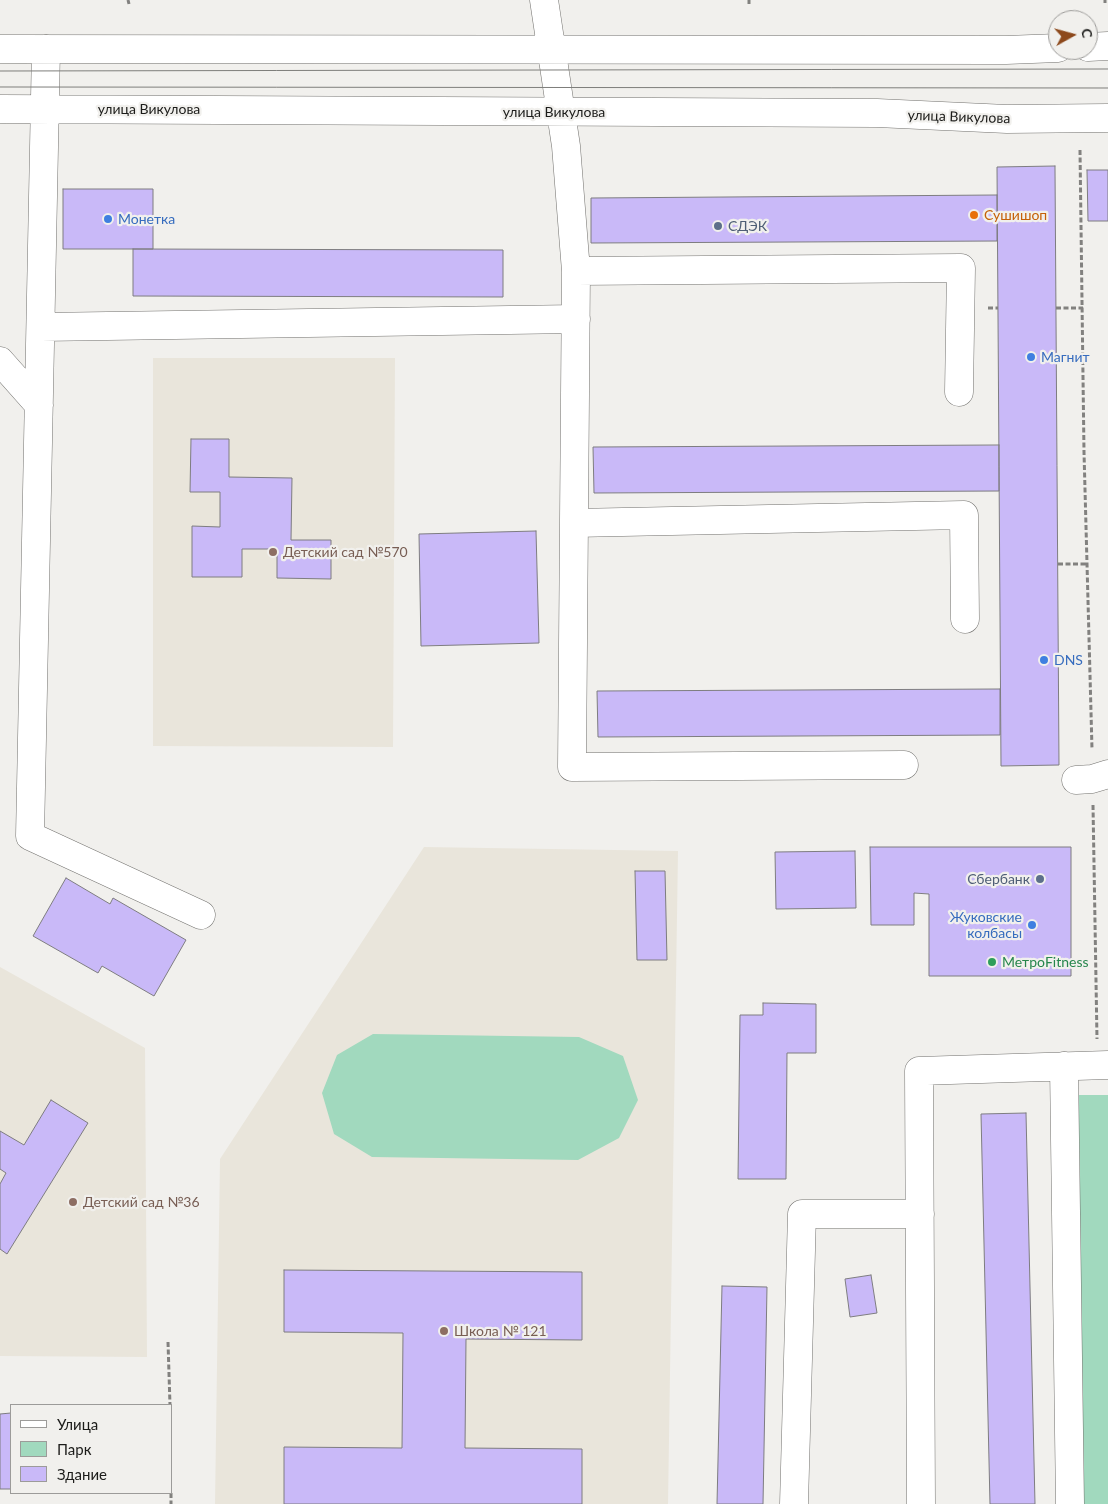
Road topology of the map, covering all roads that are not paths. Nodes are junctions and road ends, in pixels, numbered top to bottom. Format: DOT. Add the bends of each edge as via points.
graph roads {
  1 [pos="544,0"];
  2 [pos="1048,48"];
  3 [pos="0,49"];
  4 [pos="46,49"];
  5 [pos="552,50"];
  6 [pos="0,109"];
  7 [pos="46,109"];
  8 [pos="561,112"];
  9 [pos="1108,118"];
  10 [pos="576,271"];
  11 [pos="576,319"];
  12 [pos="41,327"];
  13 [pos="0,361"];
  14 [pos="959,392"];
  15 [pos="39,405"];
  16 [pos="574,523"];
  17 [pos="965,619"];
  18 [pos="904,765"];
  19 [pos="1108,774"];
  20 [pos="1076,780"];
  21 [pos="201,915"];
  22 [pos="1108,1065"];
  23 [pos="1064,1066"];
  24 [pos="920,1214"];
  25 [pos="794,1504"];
  26 [pos="922,1504"];
  27 [pos="1070,1504"];
  1 -- 5 [label="street"];
  2 -- 5 [label="street"];
  3 -- 4 [label="street"];
  4 -- 5 [label="street"];
  4 -- 7 [label="street"];
  5 -- 8 [label="street"];
  6 -- 7 [label="street, улица Викулова"];
  7 -- 8 [label="street, улица Викулова"];
  7 -- 12 [label="street"];
  8 -- 9 [label="street, улица Викулова"];
  8 -- 10 [label="street"];
  10 -- 11 [label="street"];
  10 -- 14 [label="street" via="960,268"];
  11 -- 12 [label="street"];
  11 -- 16 [label="street"];
  12 -- 15 [label="street"];
  13 -- 15 [label="street"];
  15 -- 21 [label="street" via="30,836"];
  16 -- 17 [label="street" via="964,515"];
  16 -- 18 [label="street" via="572,767"];
  19 -- 20 [label="street"];
  22 -- 23 [label="street"];
  23 -- 24 [label="street" via="919,1071"];
  23 -- 27 [label="street"];
  24 -- 25 [label="street" via="802,1214"];
  24 -- 26 [label="street"];
}
